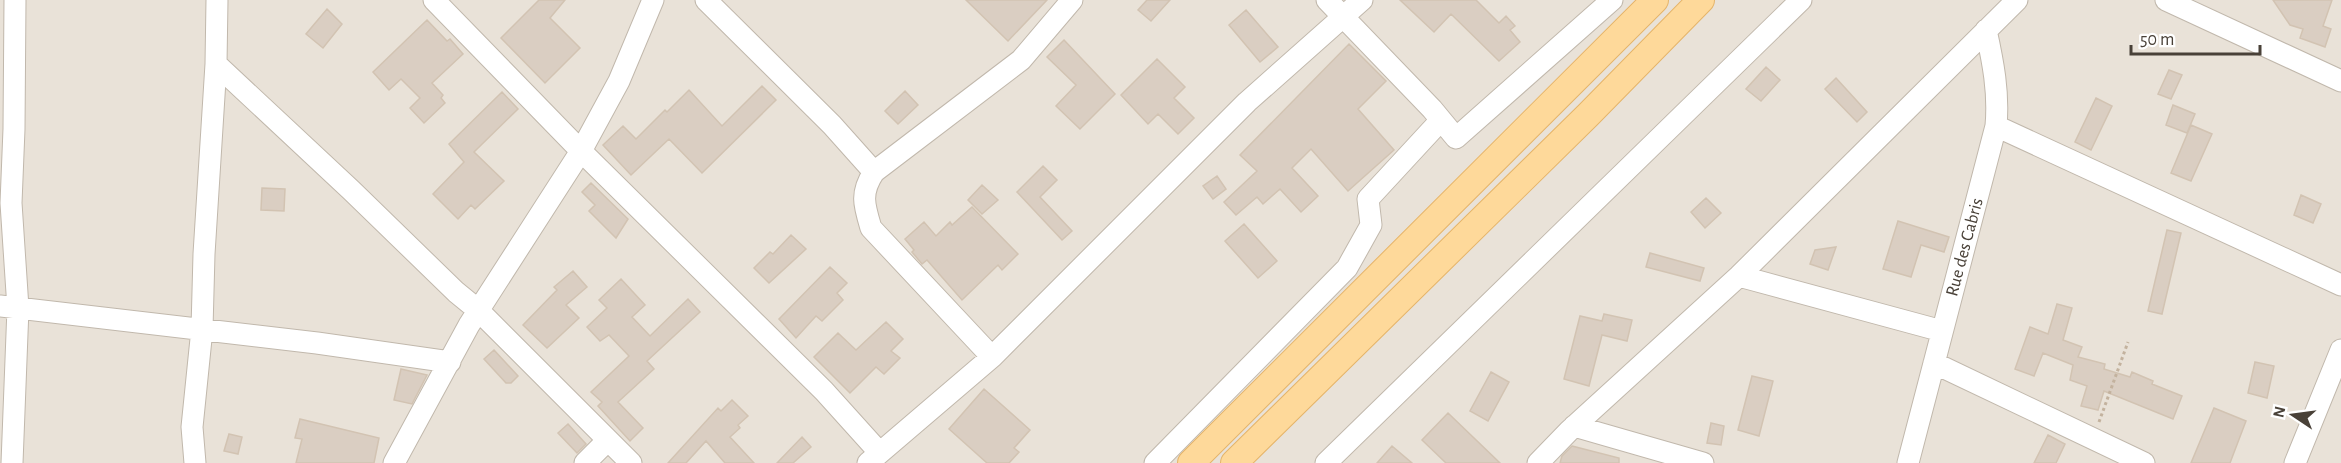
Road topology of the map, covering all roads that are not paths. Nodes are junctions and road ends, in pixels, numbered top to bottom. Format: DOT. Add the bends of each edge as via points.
graph roads {
  1 [pos="15,0"];
  2 [pos="217,0"];
  3 [pos="434,0"];
  4 [pos="653,0"];
  5 [pos="706,0"];
  6 [pos="1072,0"];
  7 [pos="1327,0"];
  8 [pos="1362,0"];
  9 [pos="1612,0"];
  10 [pos="1655,0"];
  11 [pos="1701,0"];
  12 [pos="1801,0"];
  13 [pos="2017,0"];
  14 [pos="2166,0"];
  15 [pos="1343,18"];
  16 [pos="1986,30"];
  17 [pos="216,64"];
  18 [pos="2341,81"];
  19 [pos="1441,120"];
  20 [pos="1996,126"];
  21 [pos="581,152"];
  22 [pos="874,172"];
  23 [pos="1739,276"];
  24 [pos="2341,285"];
  25 [pos="9,307"];
  26 [pos="478,310"];
  27 [pos="202,330"];
  28 [pos="1942,331"];
  29 [pos="2341,350"];
  30 [pos="992,357"];
  31 [pos="450,362"];
  32 [pos="1934,363"];
  33 [pos="1574,426"];
  34 [pos="608,440"];
  35 [pos="874,457"];
  36 [pos="12,463"];
  37 [pos="195,463"];
  38 [pos="394,463"];
  39 [pos="585,463"];
  40 [pos="631,463"];
  41 [pos="1155,463"];
  42 [pos="1191,463"];
  43 [pos="1234,463"];
  44 [pos="1326,463"];
  45 [pos="1538,463"];
  46 [pos="1702,463"];
  47 [pos="1908,463"];
  48 [pos="2144,463"];
  49 [pos="2295,463"];
  1 -- 25 [label="street"];
  2 -- 17 [label="street"];
  3 -- 21 [label="street"];
  4 -- 21 [label="street" via="619,81"];
  5 -- 22 [label="street"];
  6 -- 22 [label="street" via="1021,60"];
  7 -- 15 [label="street"];
  8 -- 15 [label="street"];
  9 -- 19 [label="street" via="1456,138"];
  10 -- 42 [label="main road"];
  11 -- 43 [label="main road"];
  12 -- 44 [label="street"];
  13 -- 16 [label="street"];
  14 -- 18 [label="street"];
  15 -- 19 [label="street"];
  15 -- 30 [label="street" via="1247,102"];
  16 -- 20 [label="street, Rue des Cabris" via="1997,91"];
  16 -- 23 [label="street"];
  17 -- 26 [label="street"];
  17 -- 27 [label="street"];
  19 -- 41 [label="street" via="1368,199 1371,225 1347,267"];
  20 -- 24 [label="street"];
  20 -- 28 [label="street, Rue des Cabris"];
  21 -- 26 [label="street"];
  21 -- 35 [label="street" via="824,391"];
  22 -- 30 [label="street" via="866,184 864,201 872,228"];
  23 -- 28 [label="street"];
  23 -- 33 [label="street"];
  25 -- 27 [label="street"];
  25 -- 36 [label="street"];
  26 -- 31 [label="street"];
  26 -- 34 [label="street"];
  27 -- 31 [label="street"];
  27 -- 37 [label="street" via="192,427"];
  28 -- 32 [label="street, Rue des Cabris"];
  29 -- 49 [label="street"];
  30 -- 35 [label="street"];
  31 -- 38 [label="street"];
  32 -- 47 [label="street, Rue des Cabris"];
  32 -- 48 [label="street"];
  33 -- 45 [label="street"];
  33 -- 46 [label="street"];
  34 -- 39 [label="street"];
  34 -- 40 [label="street"];
}
